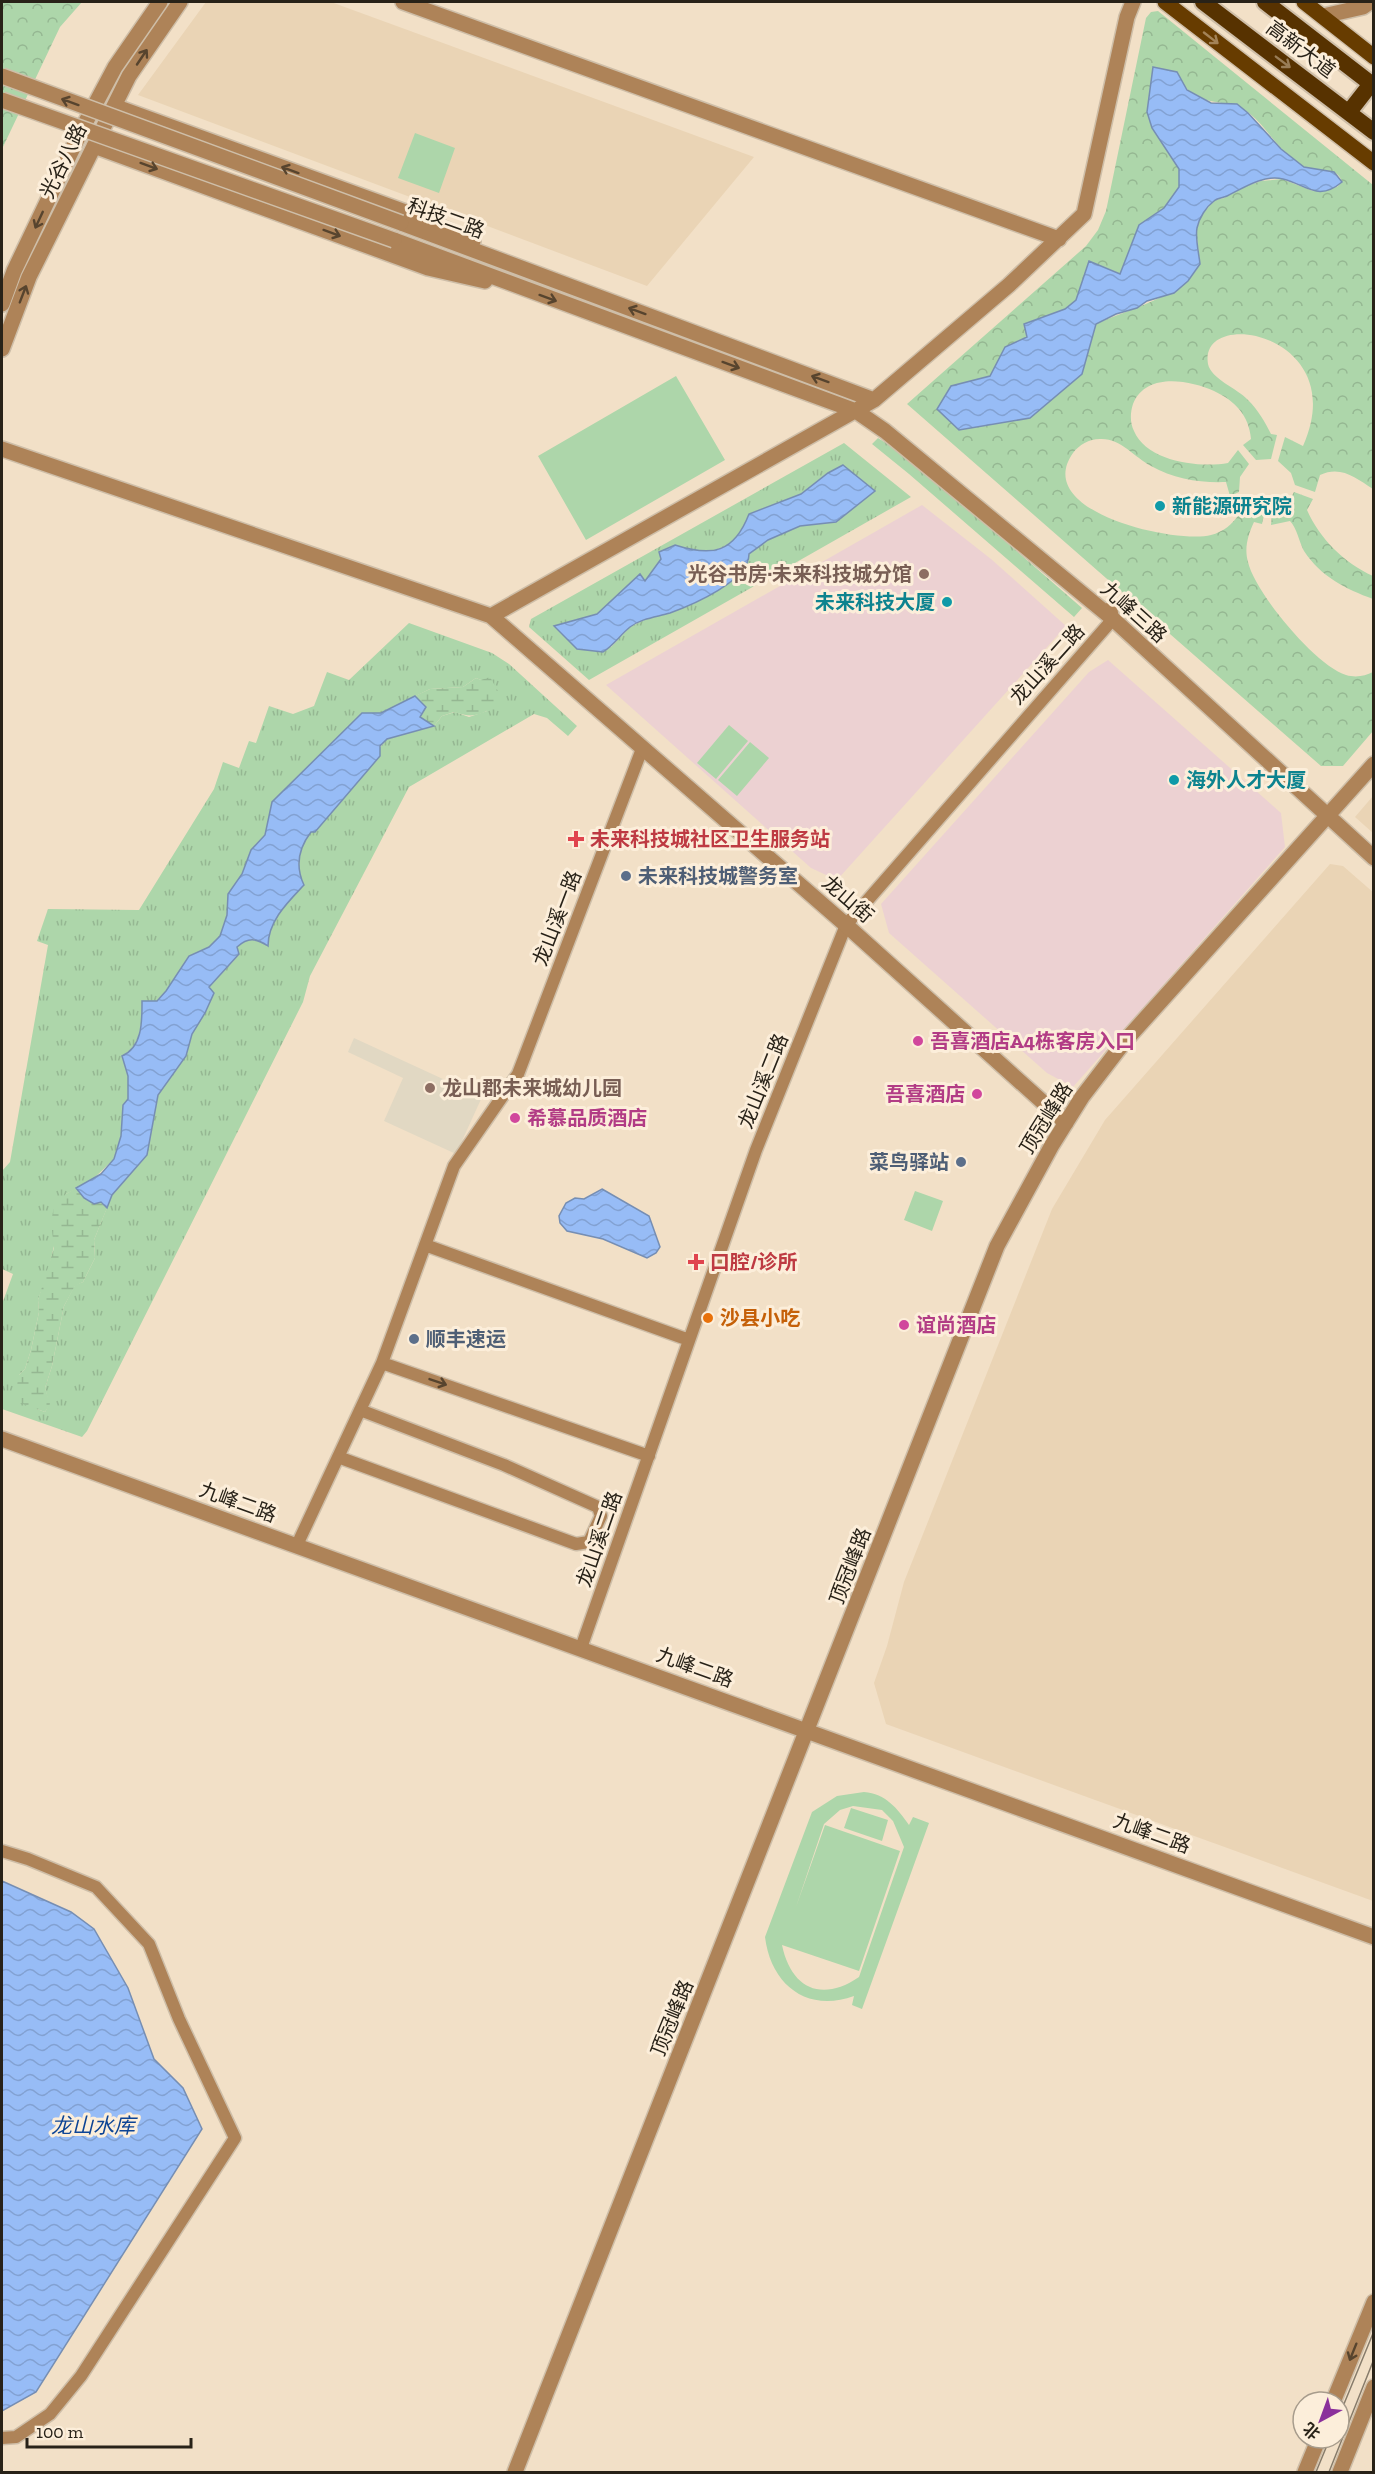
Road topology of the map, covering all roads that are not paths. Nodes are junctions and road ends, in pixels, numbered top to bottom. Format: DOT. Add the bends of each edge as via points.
graph roads {
  1 [pos="160,2"];
  2 [pos="180,2"];
  3 [pos="403,2"];
  4 [pos="1133,2"];
  5 [pos="1165,2"];
  6 [pos="1203,2"];
  7 [pos="1265,2"];
  8 [pos="1304,2"];
  9 [pos="1370,2"];
  10 [pos="1323,16"];
  11 [pos="1374,57"];
  12 [pos="2,76"];
  13 [pos="1372,85"];
  14 [pos="2,100"];
  15 [pos="114,106"];
  16 [pos="1349,112"];
  17 [pos="1374,132"];
  18 [pos="94,146"];
  19 [pos="1374,163"];
  20 [pos="1059,239"];
  21 [pos="517,267"];
  22 [pos="512,285"];
  23 [pos="2,304"];
  24 [pos="2,349"];
  25 [pos="874,400"];
  26 [pos="856,411"];
  27 [pos="2,449"];
  28 [pos="1112,613"];
  29 [pos="491,616"];
  30 [pos="642,749"];
  31 [pos="1374,764"];
  32 [pos="1327,817"];
  33 [pos="1374,858"];
  34 [pos="846,925"];
  35 [pos="1066,1123"];
  36 [pos="425,1245"];
  37 [pos="689,1340"];
  38 [pos="382,1363"];
  39 [pos="360,1410"];
  40 [pos="2,1439"];
  41 [pos="648,1456"];
  42 [pos="338,1457"];
  43 [pos="297,1545"];
  44 [pos="581,1648"];
  45 [pos="809,1730"];
  46 [pos="2,1851"];
  47 [pos="1374,1936"];
  48 [pos="1374,2302"];
  49 [pos="1374,2387"];
  50 [pos="1338,2390"];
  51 [pos="2,2438"];
  52 [pos="1314,2450"];
  53 [pos="515,2472"];
  54 [pos="1305,2472"];
  55 [pos="1340,2472"];
  1 -- 23 [label="street, 光谷八路, one-way" via="115,67 82,129"];
  15 -- 2 [label="street, 光谷八路, one-way" via="129,76"];
  3 -- 20 [label="street"];
  4 -- 20 [label="street" via="1084,214"];
  5 -- 19 [label="main road, one-way"];
  6 -- 16 [label="highway, 高新大道, one-way"];
  7 -- 13 [label="highway, 高新大道"];
  8 -- 10 [label="main road"];
  9 -- 10 [label="street" via="1364,7"];
  10 -- 11 [label="main road"];
  21 -- 12 [label="street, 科技二路, one-way, bridge"];
  13 -- 16 [label="highway"];
  14 -- 22 [label="street, 科技二路, bridge"];
  15 -- 18 [label="street, 光谷八路"];
  21 -- 15 [label="street, one-way" via="437,224"];
  16 -- 17 [label="highway, 高新大道"];
  18 -- 22 [label="street, one-way" via="428,268 467,279"];
  24 -- 18 [label="street, 光谷八路, one-way" via="29,277"];
  20 -- 25 [label="street"];
  25 -- 21 [label="street, 科技二路, one-way"];
  22 -- 26 [label="street, 科技二路, one-way"];
  25 -- 26 [label="street"];
  26 -- 28 [label="street, 九峰三路"];
  26 -- 29 [label="street"];
  27 -- 29 [label="street"];
  28 -- 32 [label="street, 九峰三路"];
  28 -- 34 [label="street, 龙山溪二路"];
  29 -- 30 [label="street, 龙山街"];
  30 -- 34 [label="street, 龙山街"];
  30 -- 36 [label="street, 龙山溪一路" via="518,1074 454,1166"];
  31 -- 32 [label="street, 顶冠峰路"];
  32 -- 33 [label="street, 九峰三路"];
  32 -- 35 [label="street, 顶冠峰路" via="1125,1041"];
  34 -- 35 [label="street, 龙山街"];
  34 -- 37 [label="street, 龙山溪二路" via="756,1150"];
  35 -- 45 [label="street, 顶冠峰路" via="997,1246"];
  36 -- 37 [label="street"];
  36 -- 38 [label="street, 龙山溪一路"];
  37 -- 41 [label="street, 龙山溪二路"];
  38 -- 39 [label="street, 龙山溪一路"];
  38 -- 41 [label="street, one-way"];
  39 -- 42 [label="street, 龙山溪一路"];
  39 -- 42 [label="street" via="504,1465 598,1507 601,1516 589,1542 576,1544"];
  40 -- 43 [label="street, 九峰二路"];
  41 -- 44 [label="street, 龙山溪二路"];
  42 -- 43 [label="street, 龙山溪一路"];
  43 -- 44 [label="street, 九峰二路"];
  44 -- 45 [label="street, 九峰二路"];
  45 -- 47 [label="street, 九峰二路"];
  45 -- 53 [label="street, 顶冠峰路"];
  46 -- 51 [label="street" via="96,1887 149,1944 235,2138 81,2376 50,2414 16,2437"];
  48 -- 50 [label="street, one-way"];
  49 -- 55 [label="street"];
  52 -- 54 [label="street"];
}
